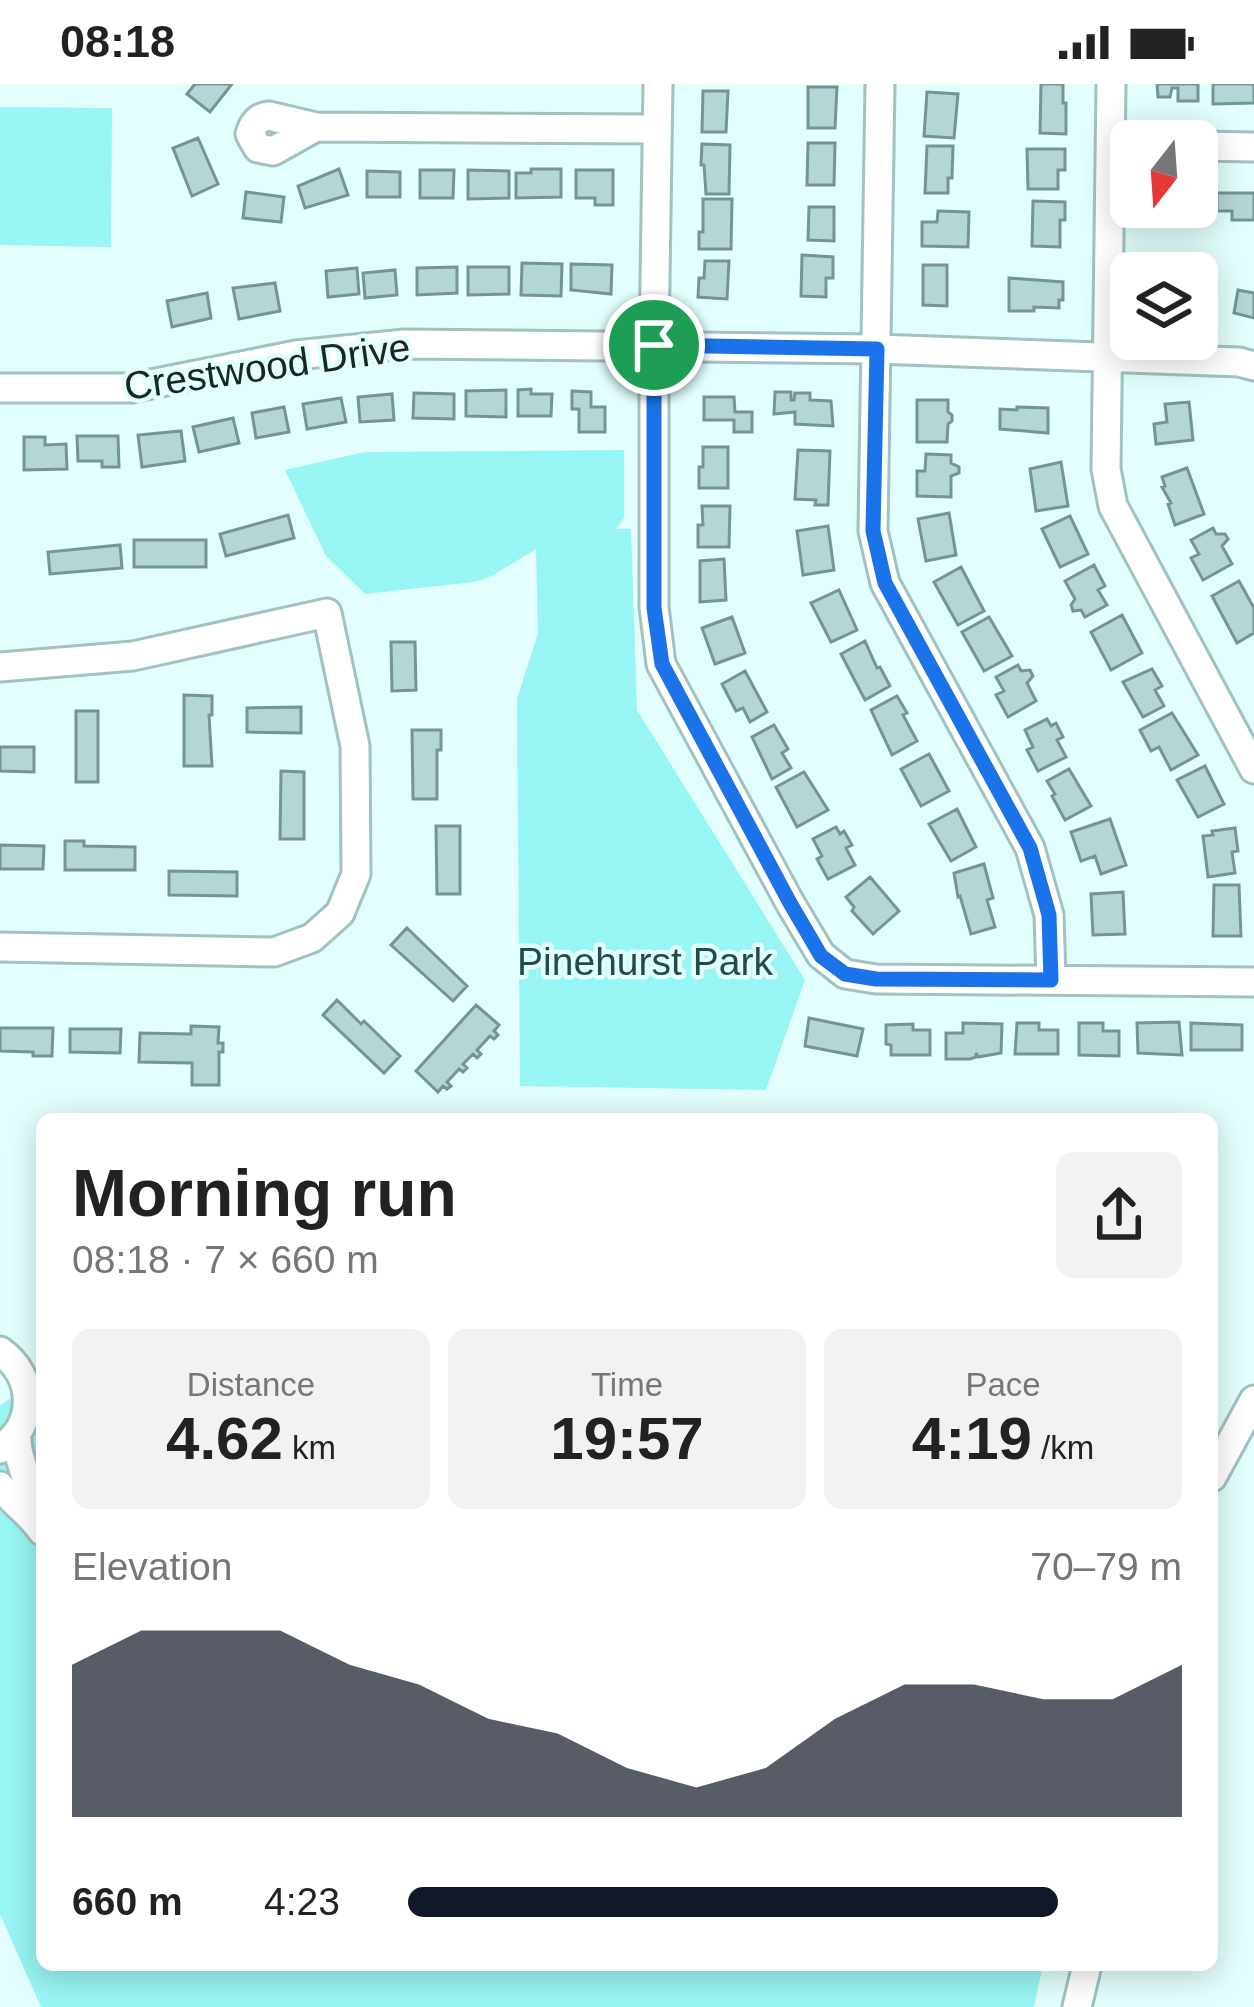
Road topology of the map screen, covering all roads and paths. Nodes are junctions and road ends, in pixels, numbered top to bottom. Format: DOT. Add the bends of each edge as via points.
graph roads {
  1 [pos="658,84"];
  2 [pos="880,84"];
  3 [pos="1111,84"];
  4 [pos="1116,120"];
  5 [pos="316,127"];
  6 [pos="657,130"];
  7 [pos="1218,146"];
  8 [pos="1254,147"];
  9 [pos="1115,228"];
  10 [pos="654,345"];
  11 [pos="877,349"];
  12 [pos="1107,359"];
  13 [pos="1254,366"];
  14 [pos="0,388"];
  15 [pos="0,668"];
  16 [pos="1254,770"];
  17 [pos="0,947"];
  18 [pos="1051,980"];
  19 [pos="1254,982"];
  20 [pos="3,1354"];
  21 [pos="36,1361"];
  22 [pos="1254,1400"];
  23 [pos="22,1422"];
  24 [pos="1218,1466"];
  25 [pos="0,1486"];
  26 [pos="36,1522"];
  27 [pos="1086,1971"];
  28 [pos="1077,2007"];
  1 -- 6 [label="street"];
  2 -- 11 [label="street"];
  3 -- 4 [label="street"];
  5 -- 6 [label="street"];
  6 -- 10 [label="street"];
  7 -- 8 [label="street"];
  9 -- 12 [label="street"];
  10 -- 11 [label="street, Crestwood Drive"];
  10 -- 14 [label="street, Crestwood Drive" via="404,344 296,355 130,388"];
  10 -- 18 [label="street" via="654,608 662,664 821,956 845,974 876,979"];
  11 -- 12 [label="street, Crestwood Drive"];
  11 -- 18 [label="street" via="873,531 885,583 1030,848 1049,915"];
  12 -- 13 [label="street, Crestwood Drive"];
  12 -- 16 [label="street" via="1113,506"];
  15 -- 17 [label="street" via="134,656 327,613 355,746 356,852 340,914 312,938 274,952"];
  18 -- 19 [label="street"];
  20 -- 21 [label="street"];
  20 -- 23 [label="street" via="26,1382"];
  22 -- 24 [label="street"];
  23 -- 26 [label="street" via="16,1449"];
  25 -- 26 [label="street"];
  27 -- 28 [label="street"];
}
